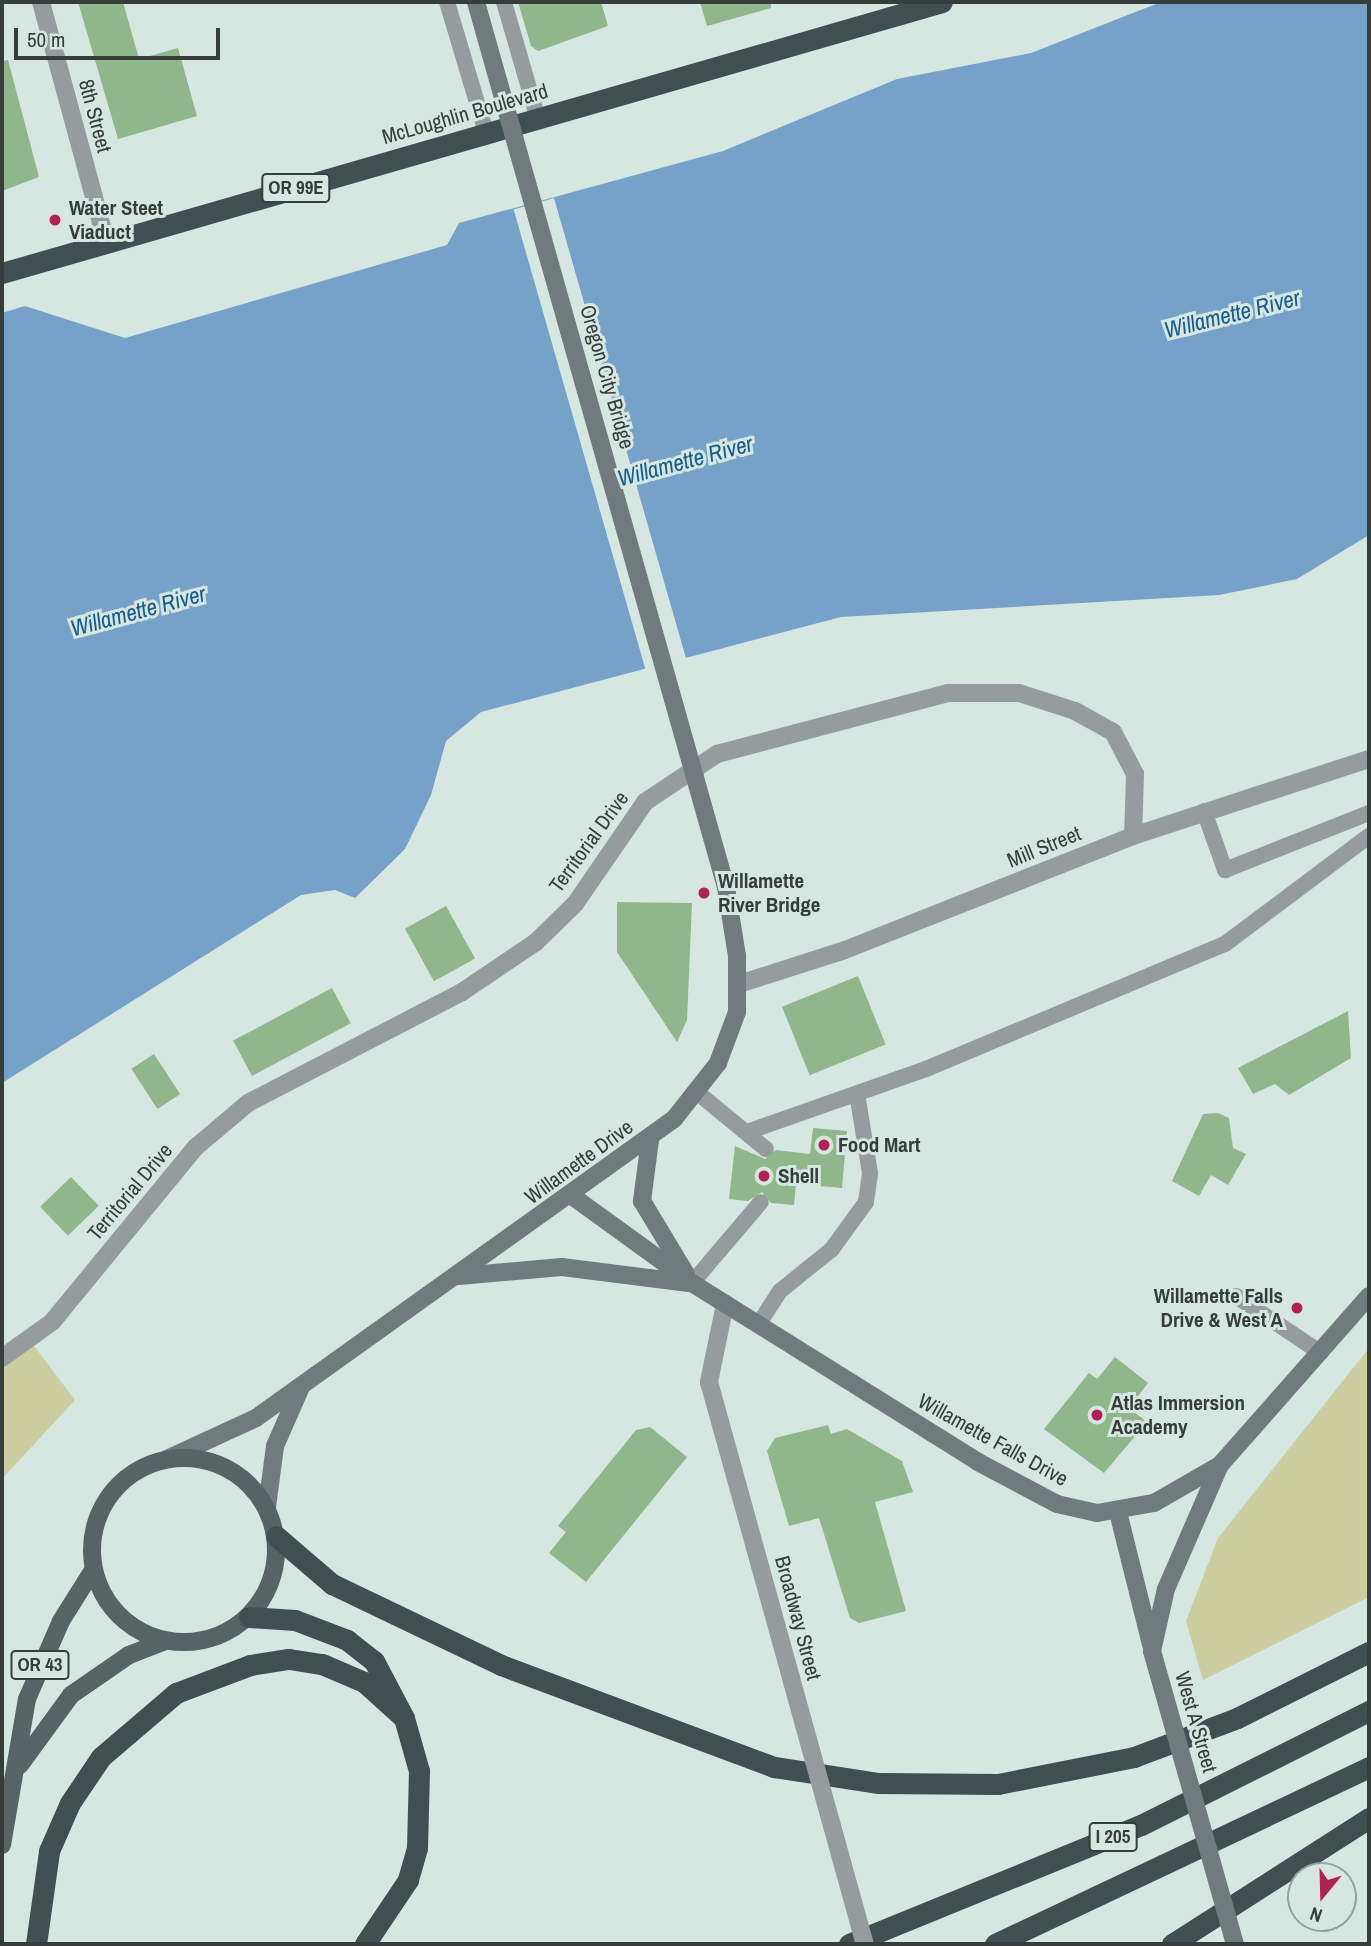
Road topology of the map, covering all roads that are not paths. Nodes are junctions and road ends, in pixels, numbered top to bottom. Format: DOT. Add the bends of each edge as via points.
graph roads {
  1 [pos="40,2"];
  2 [pos="447,2"];
  3 [pos="476,2"];
  4 [pos="504,2"];
  5 [pos="938,2"];
  6 [pos="538,118"];
  7 [pos="486,133"];
  8 [pos="106,243"];
  9 [pos="2,273"];
  10 [pos="1369,759"];
  11 [pos="1204,811"];
  12 [pos="1369,813"];
  13 [pos="1133,836"];
  14 [pos="1369,836"];
  15 [pos="726,887"];
  16 [pos="739,984"];
  17 [pos="698,1093"];
  18 [pos="857,1094"];
  19 [pos="750,1131"];
  20 [pos="650,1140"];
  21 [pos="766,1149"];
  22 [pos="572,1196"];
  23 [pos="761,1202"];
  24 [pos="458,1276"];
  25 [pos="692,1283"];
  26 [pos="1236,1296"];
  27 [pos="1369,1296"];
  28 [pos="725,1304"];
  29 [pos="758,1325"];
  30 [pos="1321,1353"];
  31 [pos="2,1358"];
  32 [pos="303,1384"];
  33 [pos="167,1459"];
  34 [pos="1220,1465"];
  35 [pos="267,1507"];
  36 [pos="1118,1512"];
  37 [pos="276,1536"];
  38 [pos="93,1570"];
  39 [pos="249,1617"];
  40 [pos="166,1642"];
  41 [pos="1152,1651"];
  42 [pos="1369,1652"];
  43 [pos="1369,1711"];
  44 [pos="404,1718"];
  45 [pos="1369,1767"];
  46 [pos="16,1771"];
  47 [pos="1369,1818"];
  48 [pos="2,1845"];
  49 [pos="36,1944"];
  50 [pos="365,1944"];
  51 [pos="849,1944"];
  52 [pos="865,1944"];
  53 [pos="995,1944"];
  54 [pos="1172,1944"];
  55 [pos="1235,1944"];
  1 -- 8 [label="street, 8th Street"];
  2 -- 7 [label="lane"];
  3 -- 15 [label="main road, Oregon City Bridge / OR 43, bridge"];
  4 -- 6 [label="lane"];
  5 -- 6 [label="highway, McLoughlin Boulevard / OR 99E"];
  6 -- 7 [label="highway, McLoughlin Boulevard / OR 99E"];
  7 -- 8 [label="highway, McLoughlin Boulevard / OR 99E"];
  8 -- 9 [label="highway, McLoughlin Boulevard / OR 99E"];
  10 -- 11 [label="street, Mill Street"];
  11 -- 12 [label="lane" via="1226,870"];
  11 -- 13 [label="street, Mill Street"];
  13 -- 16 [label="street, Mill Street" via="845,950"];
  13 -- 31 [label="street, Territorial Drive" via="1135,774 1113,732 1074,711 1019,693 948,693 717,754 645,802 575,904 536,942 462,992 248,1102 196,1147 52,1322"];
  14 -- 18 [label="lane" via="1225,944"];
  15 -- 16 [label="main road, Willamette Drive / OR 43"];
  16 -- 17 [label="main road, Willamette Drive / OR 43" via="728,1042"];
  17 -- 19 [label="lane"];
  17 -- 20 [label="main road, Willamette Drive / OR 43"];
  18 -- 19 [label="lane"];
  18 -- 29 [label="lane" via="870,1174 866,1202 832,1249 779,1291"];
  19 -- 21 [label="lane"];
  20 -- 22 [label="main road, Willamette Drive / OR 43"];
  20 -- 25 [label="main road" via="642,1201"];
  22 -- 24 [label="main road, Willamette Drive / OR 43"];
  22 -- 25 [label="main road, Willamette Falls Drive"];
  23 -- 25 [label="lane"];
  24 -- 25 [label="main road" via="562,1267"];
  24 -- 32 [label="main road, Willamette Drive / OR 43"];
  25 -- 28 [label="main road, Willamette Falls Drive"];
  26 -- 30 [label="lane"];
  27 -- 30 [label="main road, Willamette Falls Drive"];
  28 -- 29 [label="main road, Willamette Falls Drive"];
  28 -- 52 [label="street, Broadway Street, bridge" via="709,1382"];
  29 -- 36 [label="main road, Willamette Falls Drive" via="1041,1497 1077,1510"];
  30 -- 34 [label="main road, Willamette Falls Drive"];
  32 -- 33 [label="main road, Willamette Drive / OR 43" via="256,1418"];
  32 -- 35 [label="main road" via="275,1446"];
  33 -- 35 [label="main road" via="225,1466"];
  33 -- 38 [label="main road, OR 43" via="123,1481 99,1512"];
  34 -- 36 [label="main road, Willamette Falls Drive" via="1170,1496"];
  34 -- 41 [label="main road" via="1166,1589"];
  35 -- 37 [label="main road"];
  36 -- 41 [label="main road, West A Street"];
  37 -- 39 [label="main road" via="276,1565"];
  37 -- 42 [label="highway" via="332,1584 501,1665 774,1767 879,1783 998,1784 1134,1757 1237,1718"];
  38 -- 40 [label="main road" via="119,1616"];
  38 -- 46 [label="main road, OR 43" via="61,1621 27,1699"];
  39 -- 40 [label="main road, OR 43" via="196,1643"];
  39 -- 44 [label="highway" via="295,1620 347,1640 374,1661"];
  40 -- 46 [label="main road, OR 43" via="129,1655 72,1695"];
  41 -- 55 [label="main road, West A Street, bridge"];
  43 -- 51 [label="highway, I 205" via="1141,1825"];
  44 -- 49 [label="highway" via="364,1682 322,1664 289,1659 250,1665 176,1693 101,1757 70,1803 49,1850"];
  44 -- 50 [label="highway" via="419,1771 417,1848 408,1880"];
  45 -- 53 [label="highway, I 205"];
  46 -- 48 [label="main road, OR 43"];
  47 -- 54 [label="highway"];
}
